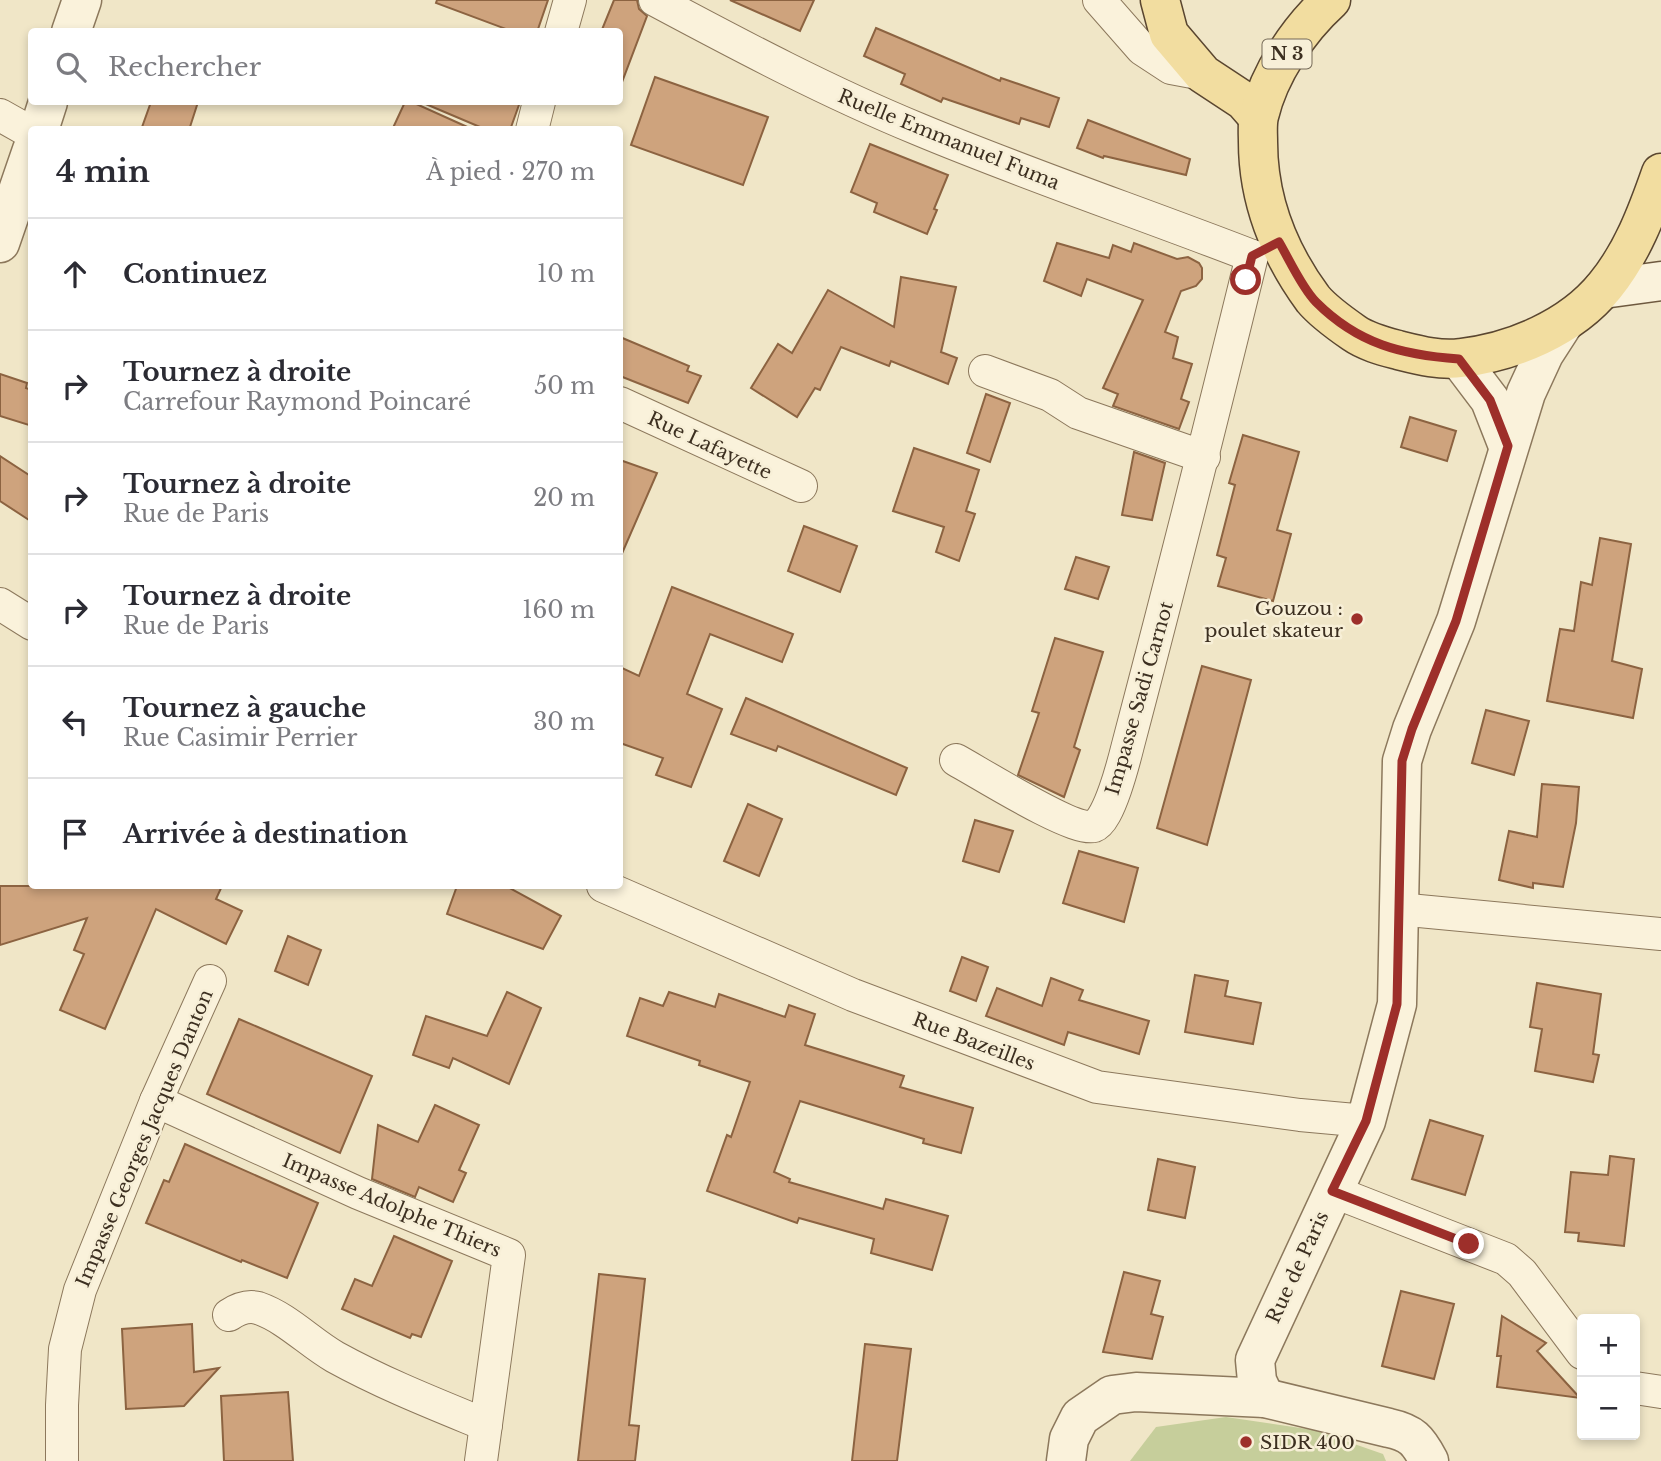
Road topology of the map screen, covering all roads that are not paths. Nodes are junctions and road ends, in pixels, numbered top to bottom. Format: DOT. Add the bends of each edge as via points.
graph roads {
  1 [pos="82,0"];
  2 [pos="570,0"];
  3 [pos="655,0"];
  4 [pos="1099,0"];
  5 [pos="1160,0"];
  6 [pos="1331,0"];
  7 [pos="72,28"];
  8 [pos="562,28"];
  9 [pos="1203,74"];
  10 [pos="47,105"];
  11 [pos="538,105"];
  12 [pos="0,115"];
  13 [pos="1258,117"];
  14 [pos="39,126"];
  15 [pos="533,126"];
  16 [pos="28,131"];
  17 [pos="28,162"];
  18 [pos="1661,173"];
  19 [pos="0,243"];
  20 [pos="1265,249"];
  21 [pos="1661,281"];
  22 [pos="1603,289"];
  23 [pos="1564,323"];
  24 [pos="1459,359"];
  25 [pos="985,372"];
  26 [pos="623,404"];
  27 [pos="1508,446"];
  28 [pos="1204,457"];
  29 [pos="801,486"];
  30 [pos="0,604"];
  31 [pos="28,622"];
  32 [pos="956,760"];
  33 [pos="610,889"];
  34 [pos="1398,909"];
  35 [pos="1661,934"];
  36 [pos="210,981"];
  37 [pos="156,1101"];
  38 [pos="1366,1121"];
  39 [pos="1332,1191"];
  40 [pos="229,1315"];
  41 [pos="1577,1346"];
  42 [pos="1255,1360"];
  43 [pos="1640,1389"];
  44 [pos="1170,1392"];
  45 [pos="1661,1392"];
  46 [pos="1265,1398"];
  47 [pos="486,1425"];
  48 [pos="62,1461"];
  49 [pos="481,1461"];
  50 [pos="1066,1461"];
  51 [pos="1429,1461"];
  1 -- 7 [label="street"];
  2 -- 8 [label="street"];
  3 -- 20 [label="street, Ruelle Emmanuel Fuma" via="814,83 915,128 1004,164"];
  4 -- 9 [label="street" via="1142,49 1171,68"];
  5 -- 9 [label="main road" via="1169,34"];
  6 -- 13 [label="main road, N 3" via="1295,40"];
  9 -- 13 [label="main road" via="1244,101"];
  10 -- 14 [label="street"];
  11 -- 15 [label="street"];
  12 -- 16 [label="street"];
  13 -- 20 [label="main road, N 3"];
  17 -- 19 [label="street"];
  18 -- 22 [label="main road, N 3" via="1638,233"];
  20 -- 24 [label="main road, N 3" via="1314,301 1356,334 1380,346 1421,356"];
  20 -- 28 [label="street, Impasse Sadi Carnot"];
  21 -- 22 [label="street"];
  22 -- 23 [label="main road, N 3"];
  23 -- 24 [label="main road, N 3" via="1534,338"];
  23 -- 27 [label="street, Rue de Paris" via="1526,393"];
  24 -- 27 [label="street" via="1490,400"];
  25 -- 28 [label="street" via="1050,394 1078,413"];
  26 -- 29 [label="street, Rue Lafayette"];
  27 -- 34 [label="street, Rue de Paris" via="1456,621 1402,761"];
  28 -- 32 [label="street, Impasse Sadi Carnot" via="1105,816 1089,827 1057,817"];
  30 -- 31 [label="street"];
  33 -- 38 [label="street, Rue Bazeilles" via="853,995 1097,1087"];
  34 -- 35 [label="street"];
  34 -- 38 [label="street, Rue de Paris" via="1397,1004"];
  36 -- 37 [label="street, Impasse Georges Jacques Danton"];
  37 -- 47 [label="street, Impasse Adolphe Thiers" via="509,1255"];
  37 -- 48 [label="street, Impasse Georges Jacques Danton" via="80,1290 65,1349"];
  38 -- 39 [label="street, Rue de Paris"];
  39 -- 41 [label="street" via="1506,1259 1522,1273"];
  39 -- 42 [label="street, Rue de Paris"];
  40 -- 47 [label="street" via="241,1307 280,1318 321,1349 380,1381"];
  42 -- 44 [label="street"];
  42 -- 46 [label="street"];
  43 -- 45 [label="street"];
  44 -- 46 [label="street"];
  44 -- 50 [label="street" via="1112,1395 1080,1417 1069,1440"];
  46 -- 51 [label="street" via="1407,1432"];
  47 -- 49 [label="street, Impasse Adolphe Thiers"];
}
